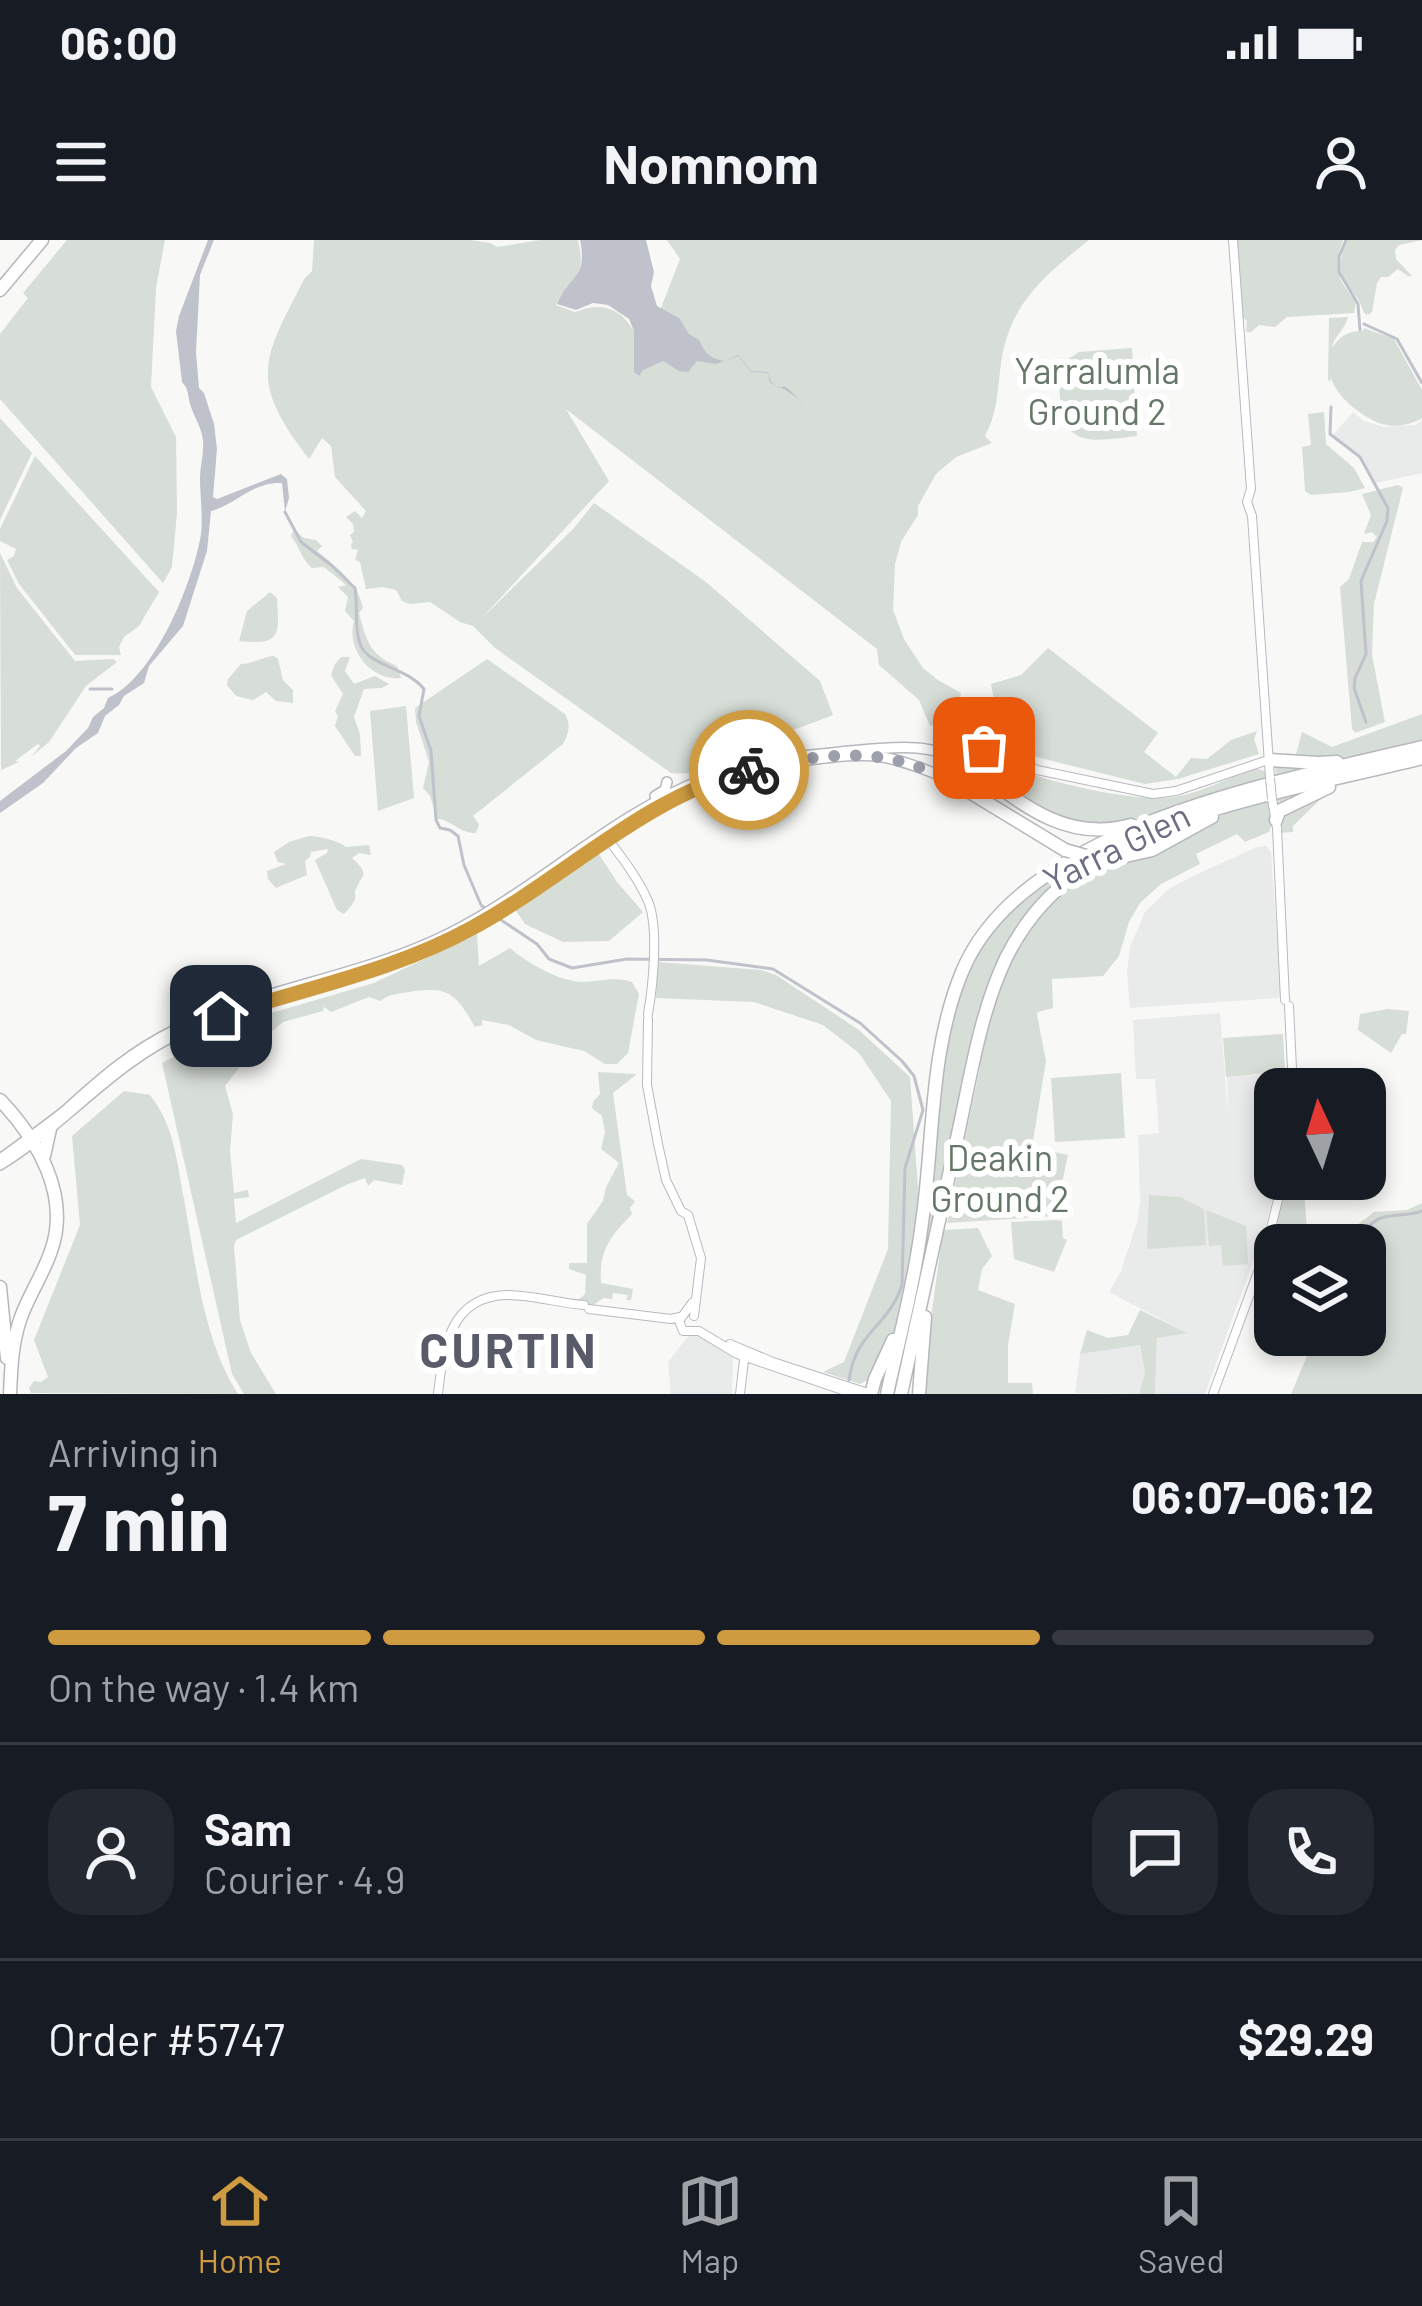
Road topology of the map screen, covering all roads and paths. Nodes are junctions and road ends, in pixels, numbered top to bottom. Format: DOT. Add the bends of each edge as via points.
graph roads {
  1 [pos="39,240"];
  2 [pos="1233,240"];
  3 [pos="0,287"];
  4 [pos="924,748"];
  5 [pos="1420,753"];
  6 [pos="974,761"];
  7 [pos="1267,762"];
  8 [pos="917,766"];
  9 [pos="945,777"];
  10 [pos="686,786"];
  11 [pos="966,786"];
  12 [pos="1235,793"];
  13 [pos="1271,799"];
  14 [pos="1294,802"];
  15 [pos="641,814"];
  16 [pos="1275,827"];
  17 [pos="610,844"];
  18 [pos="498,909"];
  19 [pos="486,916"];
  20 [pos="1291,1068"];
  21 [pos="0,1100"];
  22 [pos="50,1129"];
  23 [pos="32,1139"];
  24 [pos="0,1162"];
  25 [pos="46,1164"];
  26 [pos="1278,1200"];
  27 [pos="941,1209"];
  28 [pos="0,1287"];
  29 [pos="909,1292"];
  30 [pos="0,1315"];
  31 [pos="689,1321"];
  32 [pos="0,1346"];
  33 [pos="733,1346"];
  34 [pos="754,1355"];
  35 [pos="742,1356"];
  36 [pos="762,1364"];
  37 [pos="4,1369"];
  38 [pos="742,1372"];
  39 [pos="440,1392"];
  40 [pos="863,1393"];
  41 [pos="8,1394"];
  42 [pos="738,1394"];
  43 [pos="887,1394"];
  44 [pos="901,1394"];
  45 [pos="919,1394"];
  46 [pos="1212,1394"];
  1 -- 3 [label="highway"];
  2 -- 7 [label="main road"];
  4 -- 6 [label="main road"];
  4 -- 8 [label="main road"];
  4 -- 10 [label="main road" via="777,759"];
  5 -- 7 [label="highway"];
  5 -- 12 [label="highway"];
  5 -- 13 [label="highway"];
  5 -- 14 [label="highway"];
  6 -- 7 [label="main road" via="994,742 1047,773 1153,794"];
  6 -- 11 [label="main road"];
  6 -- 12 [label="highway" via="1034,813 1084,830 1121,828"];
  7 -- 13 [label="main road, bridge"];
  8 -- 9 [label="main road"];
  8 -- 15 [label="main road" via="860,755 774,765 713,781"];
  9 -- 11 [label="highway"];
  10 -- 15 [label="main road"];
  10 -- 15 [label="main road" via="665,778 664,791 640,806"];
  11 -- 13 [label="highway, bridge" via="1087,857 1158,847 1217,814"];
  12 -- 29 [label="highway, Yarra Glen" via="1074,859 1027,890 982,936 944,1032"];
  13 -- 14 [label="highway"];
  13 -- 16 [label="main road"];
  13 -- 27 [label="highway, Yarra Glen" via="1167,826 1106,855 1063,884 1028,922 984,1016"];
  14 -- 16 [label="highway" via="1277,812"];
  15 -- 17 [label="main road"];
  16 -- 20 [label="main road"];
  17 -- 18 [label="main road"];
  17 -- 18 [label="main road"];
  17 -- 31 [label="main road" via="649,903 653,924 647,1085 664,1181 701,1258"];
  18 -- 19 [label="main road"];
  19 -- 22 [label="main road" via="406,958 179,1033 124,1066"];
  19 -- 23 [label="main road" via="397,956 163,1036"];
  21 -- 23 [label="highway"];
  22 -- 23 [label="main road"];
  22 -- 25 [label="highway"];
  23 -- 24 [label="main road"];
  23 -- 25 [label="highway"];
  25 -- 41 [label="highway" via="57,1228 17,1330"];
  26 -- 46 [label="main road"];
  27 -- 44 [label="highway, Yarra Glen"];
  27 -- 45 [label="highway"];
  28 -- 41 [label="highway"];
  29 -- 40 [label="highway"];
  29 -- 43 [label="highway, Yarra Glen"];
  30 -- 37 [label="highway"];
  31 -- 33 [label="main road"];
  31 -- 35 [label="main road"];
  31 -- 39 [label="main road" via="511,1295 487,1299 450,1331"];
  32 -- 37 [label="highway"];
  33 -- 34 [label="main road"];
  33 -- 35 [label="main road"];
  34 -- 35 [label="main road"];
  34 -- 40 [label="main road"];
  35 -- 36 [label="main road"];
  35 -- 38 [label="main road"];
  35 -- 42 [label="main road"];
  36 -- 38 [label="main road"];
  36 -- 40 [label="main road"];
  37 -- 41 [label="highway"];
  38 -- 42 [label="main road"];
}
